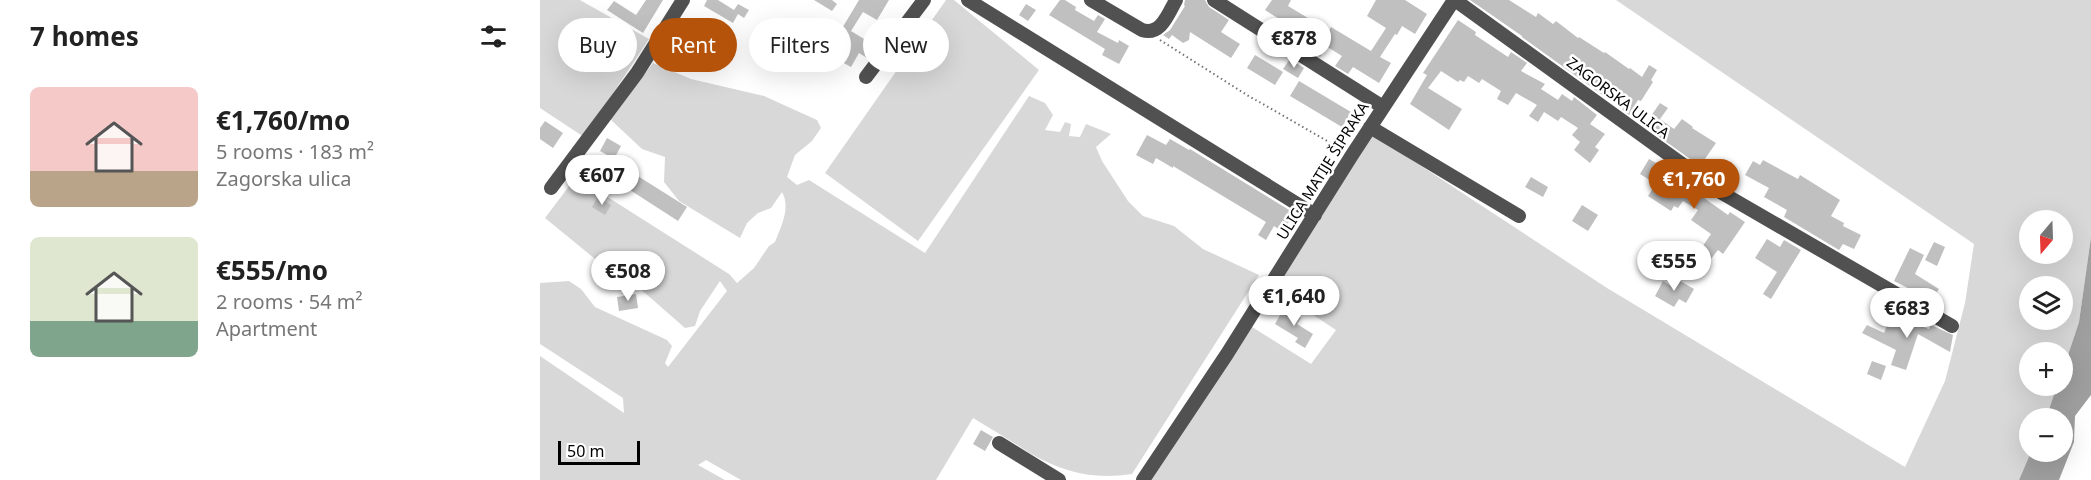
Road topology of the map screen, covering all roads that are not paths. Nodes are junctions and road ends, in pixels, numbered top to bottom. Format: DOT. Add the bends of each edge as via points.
graph roads {
  1 [pos="683,0"];
  2 [pos="924,0"];
  3 [pos="968,0"];
  4 [pos="1092,0"];
  5 [pos="1176,0"];
  6 [pos="1214,0"];
  7 [pos="1455,0"];
  8 [pos="866,77"];
  9 [pos="1383,107"];
  10 [pos="1370,128"];
  11 [pos="551,188"];
  12 [pos="1315,215"];
  13 [pos="1519,216"];
  14 [pos="1952,326"];
  15 [pos="999,442"];
  16 [pos="1059,480"];
  17 [pos="1143,480"];
  1 -- 11 [label="street" via="637,73"];
  2 -- 8 [label="street"];
  3 -- 12 [label="street"];
  4 -- 5 [label="street" via="1142,30 1152,31 1161,25"];
  6 -- 9 [label="street"];
  7 -- 9 [label="street, ULICA MATIJE ŠIPRAKA"];
  7 -- 14 [label="street, ZAGORSKA ULICA" via="1722,193"];
  9 -- 10 [label="street, ULICA MATIJE ŠIPRAKA"];
  10 -- 12 [label="street, ULICA MATIJE ŠIPRAKA"];
  10 -- 13 [label="street"];
  12 -- 17 [label="street, ULICA MATIJE ŠIPRAKA"];
  15 -- 16 [label="street"];
}
